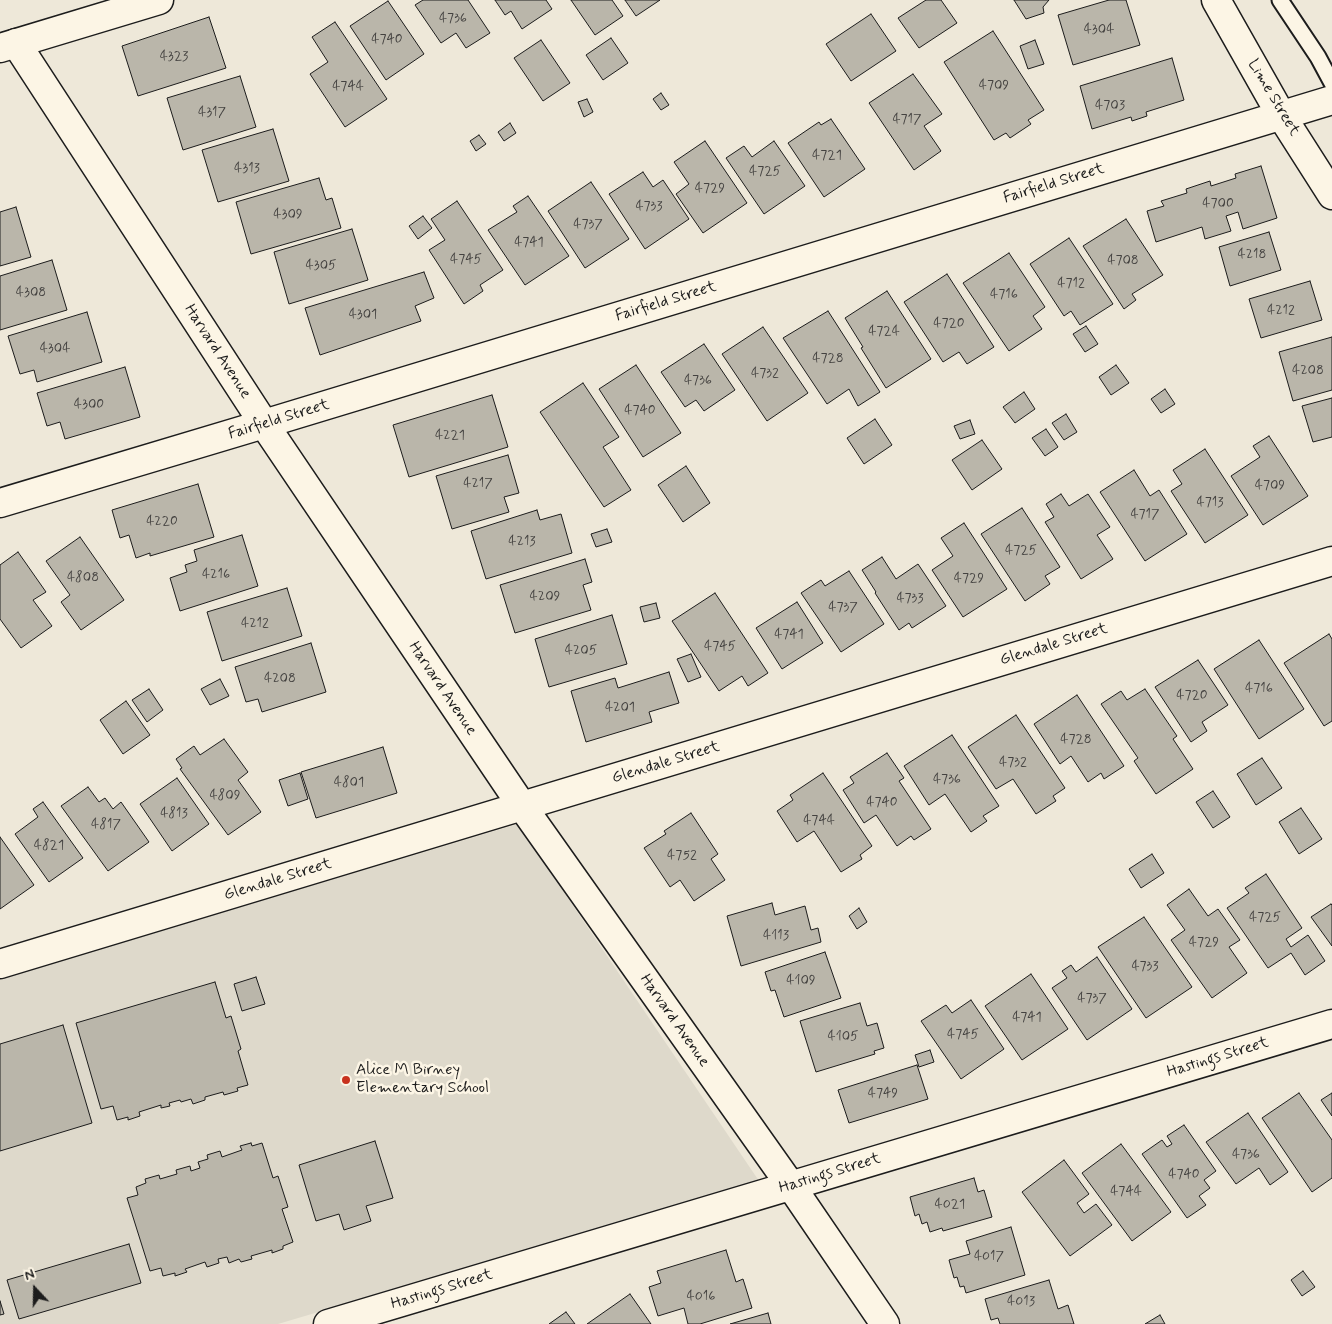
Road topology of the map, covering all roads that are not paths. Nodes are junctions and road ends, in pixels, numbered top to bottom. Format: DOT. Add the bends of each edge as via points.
graph roads {
  1 [pos="159,0"];
  2 [pos="1216,0"];
  3 [pos="1280,0"];
  4 [pos="8,45"];
  5 [pos="1332,83"];
  6 [pos="1332,100"];
  7 [pos="1281,115"];
  8 [pos="1332,194"];
  9 [pos="264,424"];
  10 [pos="0,503"];
  11 [pos="1332,561"];
  12 [pos="522,806"];
  13 [pos="0,964"];
  14 [pos="1332,1024"];
  15 [pos="791,1186"];
  16 [pos="328,1324"];
  17 [pos="885,1324"];
  1 -- 4 [label="street"];
  2 -- 7 [label="street, Lime Street"];
  3 -- 5 [label="lane"];
  4 -- 9 [label="street, Harvard Avenue"];
  6 -- 7 [label="street, Fairfield Street"];
  7 -- 8 [label="street, Lime Street"];
  7 -- 9 [label="street, Fairfield Street"];
  9 -- 10 [label="street, Fairfield Street"];
  9 -- 12 [label="street, Harvard Avenue"];
  11 -- 12 [label="street, Glendale Street"];
  12 -- 13 [label="street, Glendale Street"];
  12 -- 15 [label="street, Harvard Avenue"];
  14 -- 15 [label="street, Hastings Street"];
  15 -- 16 [label="street, Hastings Street"];
  15 -- 17 [label="street, Harvard Avenue"];
}
